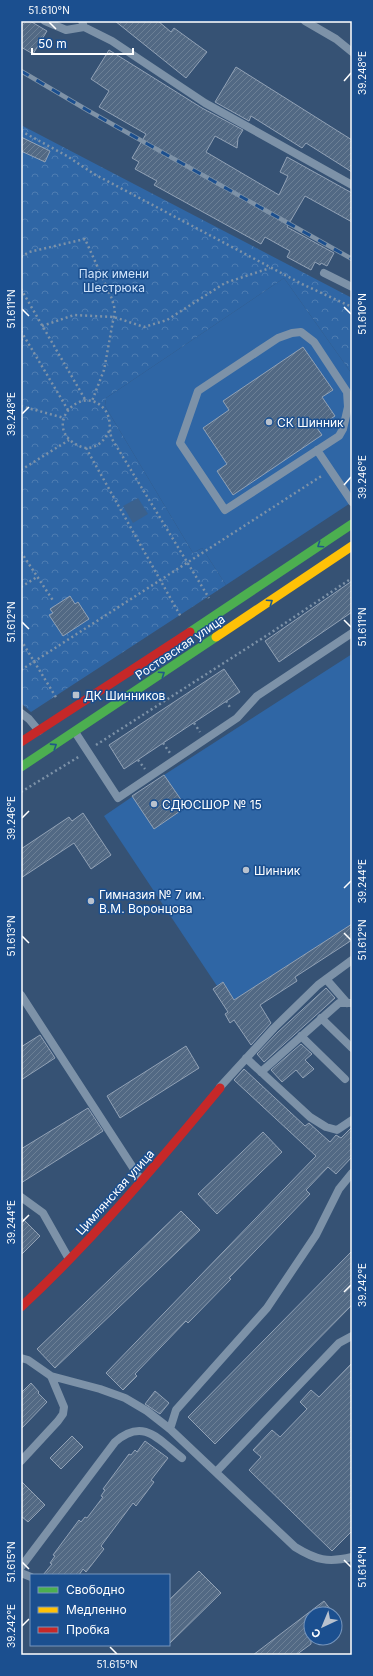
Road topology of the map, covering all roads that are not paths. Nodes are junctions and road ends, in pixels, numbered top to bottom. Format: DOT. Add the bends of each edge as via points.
graph roads {
  1 [pos="45,21"];
  2 [pos="305,21"];
  3 [pos="83,24"];
  4 [pos="352,52"];
  5 [pos="352,185"];
  6 [pos="324,273"];
  7 [pos="352,287"];
  8 [pos="317,450"];
  9 [pos="352,502"];
  10 [pos="352,524"];
  11 [pos="352,546"];
  12 [pos="352,633"];
  13 [pos="21,713"];
  14 [pos="39,731"];
  15 [pos="75,732"];
  16 [pos="21,742"];
  17 [pos="21,767"];
  18 [pos="352,960"];
  19 [pos="326,979"];
  20 [pos="21,995"];
  21 [pos="349,1003"];
  22 [pos="322,1018"];
  23 [pos="301,1036"];
  24 [pos="352,1048"];
  25 [pos="246,1058"];
  26 [pos="261,1072"];
  27 [pos="345,1079"];
  28 [pos="220,1088"];
  29 [pos="352,1120"];
  30 [pos="352,1173"];
  31 [pos="142,1182"];
  32 [pos="21,1197"];
  33 [pos="70,1259"];
  34 [pos="21,1307"];
  35 [pos="352,1336"];
  36 [pos="21,1358"];
  37 [pos="51,1376"];
  38 [pos="170,1429"];
  39 [pos="182,1458"];
  40 [pos="21,1461"];
  41 [pos="216,1472"];
  42 [pos="352,1557"];
  43 [pos="21,1566"];
  1 -- 3 [label="lane" via="66,30"];
  2 -- 4 [label="lane" via="336,39"];
  3 -- 5 [label="lane" via="205,102"];
  6 -- 7 [label="lane"];
  8 -- 8 [label="lane" via="225,510 180,443 198,391 278,338 301,332 314,342 347,392 348,408 343,429 339,436"];
  8 -- 9 [label="lane"];
  10 -- 14 [label="street, Ростовская улица, one-way"];
  15 -- 11 [label="street, Ростовская улица, one-way"];
  12 -- 15 [label="lane" via="257,696 237,718 118,798"];
  13 -- 14 [label="lane" via="29,718"];
  14 -- 16 [label="street, Ростовская улица"];
  17 -- 15 [label="street, Ростовская улица, one-way"];
  18 -- 19 [label="lane"];
  19 -- 21 [label="lane"];
  19 -- 25 [label="lane"];
  20 -- 31 [label="lane"];
  21 -- 22 [label="lane" via="339,1003"];
  22 -- 23 [label="lane"];
  22 -- 24 [label="lane"];
  23 -- 26 [label="lane"];
  23 -- 27 [label="lane"];
  25 -- 26 [label="lane"];
  25 -- 28 [label="lane"];
  26 -- 29 [label="lane" via="310,1117 326,1128 337,1130"];
  28 -- 31 [label="street, Цимлянская улица"];
  30 -- 38 [label="lane" via="339,1189 316,1235 267,1308 176,1410"];
  31 -- 33 [label="street, Цимлянская улица"];
  32 -- 33 [label="lane" via="43,1213"];
  33 -- 34 [label="street, Цимлянская улица"];
  35 -- 41 [label="lane" via="339,1343"];
  36 -- 37 [label="lane"];
  37 -- 38 [label="lane" via="125,1398"];
  37 -- 40 [label="lane" via="62,1400 63,1414"];
  38 -- 41 [label="lane"];
  39 -- 43 [label="lane" via="149,1432 131,1431 124,1435"];
  41 -- 42 [label="lane" via="296,1547 310,1556 328,1561"];
}
